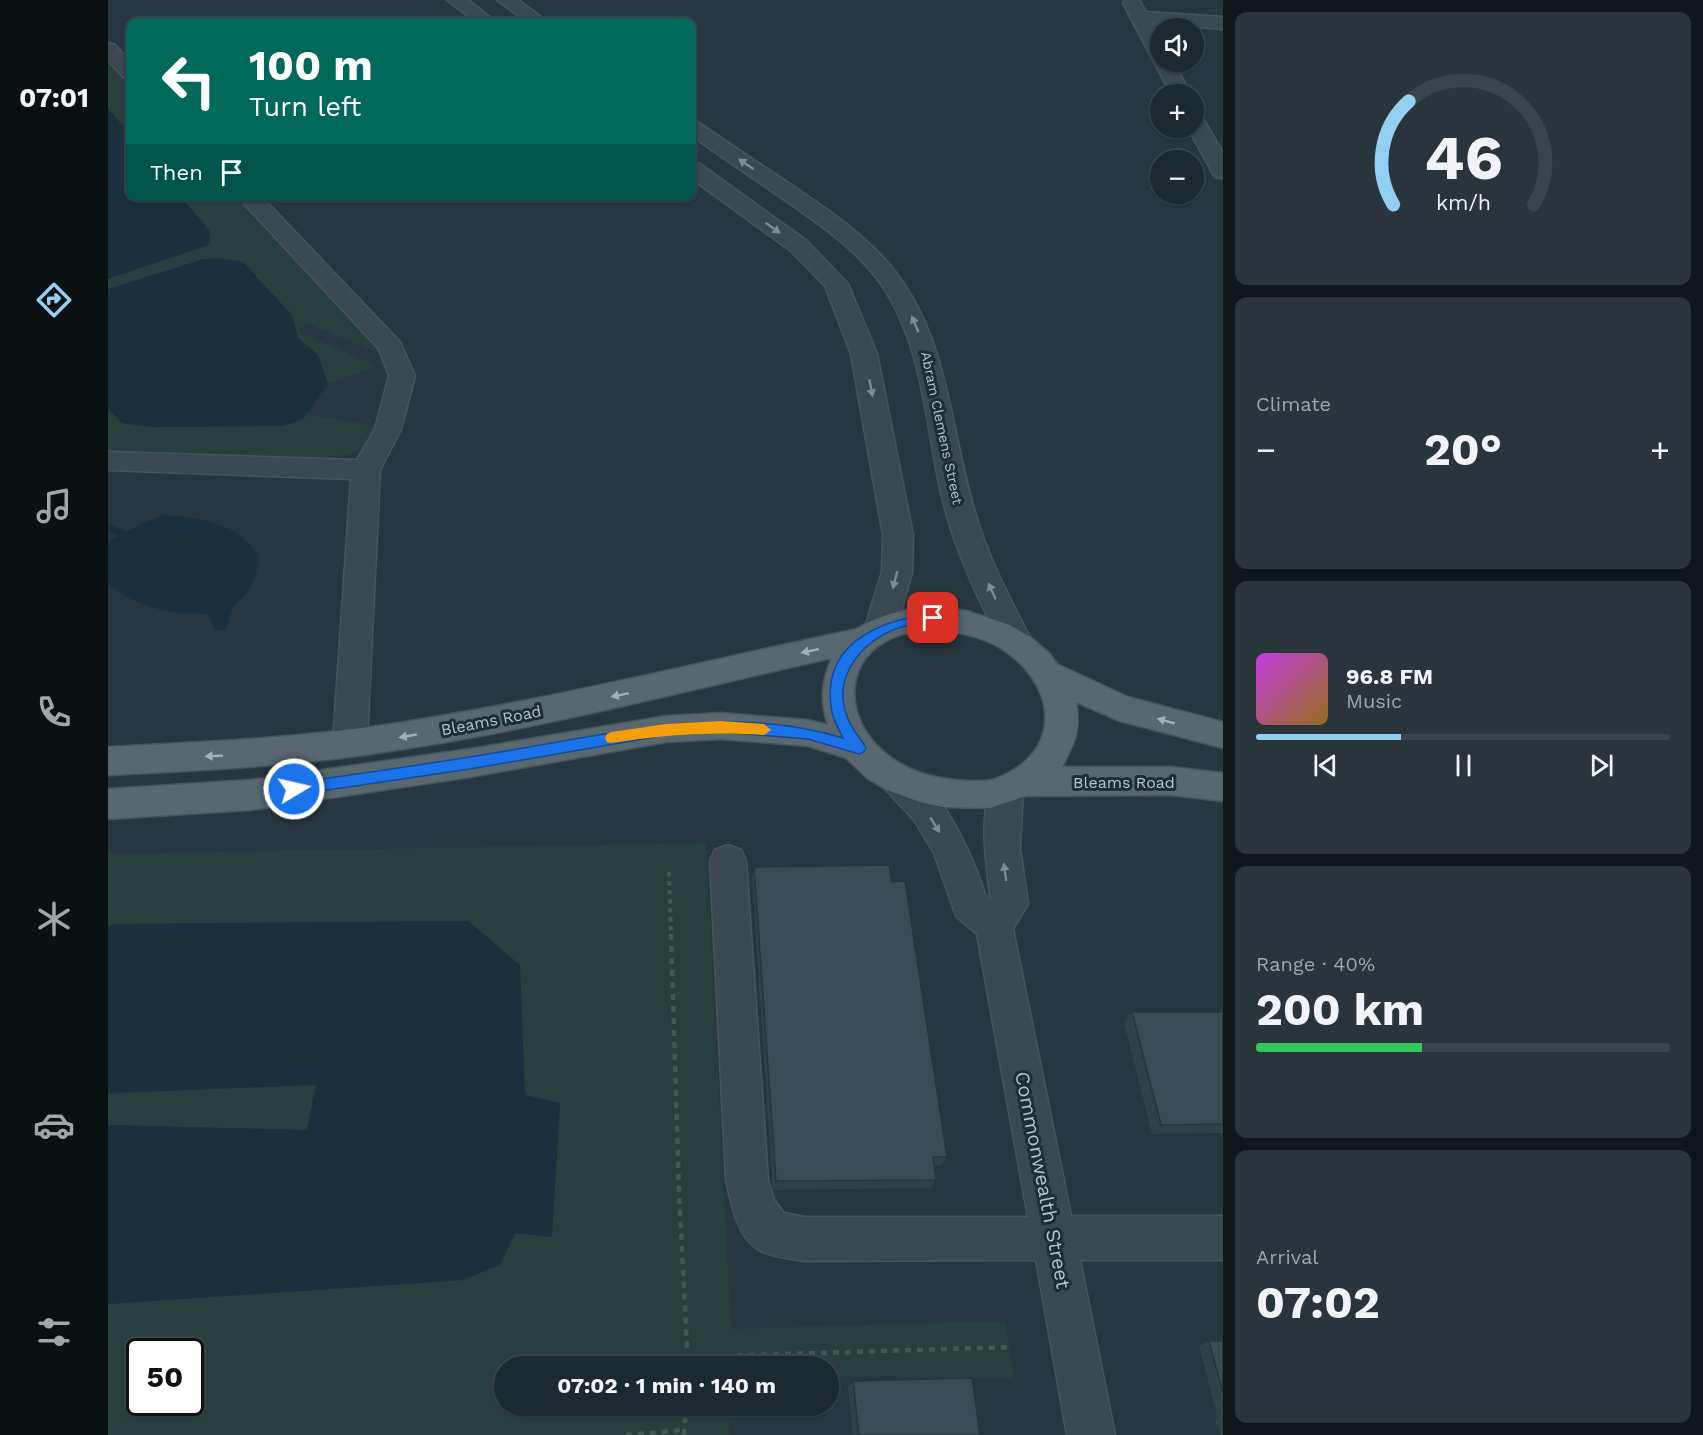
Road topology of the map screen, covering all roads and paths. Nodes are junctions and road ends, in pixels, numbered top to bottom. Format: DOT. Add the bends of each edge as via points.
graph roads {
  1 [pos="456,0"];
  2 [pos="506,0"];
  3 [pos="1131,0"];
  4 [pos="1140,17"];
  5 [pos="482,18"];
  6 [pos="533,18"];
  7 [pos="1223,23"];
  8 [pos="1150,36"];
  9 [pos="108,49"];
  10 [pos="126,69"];
  11 [pos="696,130"];
  12 [pos="1204,131"];
  13 [pos="1215,144"];
  14 [pos="696,172"];
  15 [pos="1223,172"];
  16 [pos="777,185"];
  17 [pos="253,201"];
  18 [pos="736,201"];
  19 [pos="108,461"];
  20 [pos="366,470"];
  21 [pos="874,634"];
  22 [pos="1017,644"];
  23 [pos="1047,673"];
  24 [pos="1223,735"];
  25 [pos="351,742"];
  26 [pos="859,748"];
  27 [pos="108,761"];
  28 [pos="898,780"];
  29 [pos="1016,786"];
  30 [pos="1223,788"];
  31 [pos="108,804"];
  32 [pos="728,861"];
  33 [pos="669,872"];
  34 [pos="994,925"];
  35 [pos="1054,1237"];
  36 [pos="1223,1238"];
  37 [pos="1011,1347"];
  38 [pos="688,1356"];
  39 [pos="720,1356"];
  40 [pos="685,1416"];
  41 [pos="684,1433"];
  42 [pos="626,1435"];
  43 [pos="1091,1435"];
  1 -- 5 [label="street"];
  2 -- 6 [label="street"];
  3 -- 4 [label="street"];
  4 -- 7 [label="street"];
  4 -- 8 [label="street"];
  9 -- 10 [label="street"];
  16 -- 11 [label="street, Abram Clemens Street, one-way"];
  12 -- 13 [label="street"];
  13 -- 15 [label="street"];
  14 -- 18 [label="street"];
  16 -- 18 [label="street"];
  22 -- 16 [label="street, Abram Clemens Street, one-way" via="971,546 938,395 909,308 868,256 838,228"];
  17 -- 20 [label="street" via="390,348 402,376 388,429"];
  18 -- 21 [label="street, one-way" via="799,246 836,284 864,354 898,535 897,572"];
  19 -- 20 [label="street"];
  20 -- 25 [label="street"];
  21 -- 22 [label="main road" via="905,621 933,618 962,621"];
  21 -- 25 [label="main road, Bleams Road, one-way" via="570,706 395,738"];
  21 -- 26 [label="main road" via="858,645 843,665 837,688 839,714 850,739"];
  22 -- 23 [label="main road"];
  24 -- 23 [label="main road, one-way" via="1120,708"];
  23 -- 29 [label="main road" via="1059,696 1064,720 1059,744 1046,765"];
  25 -- 27 [label="main road, Bleams Road, one-way" via="229,755"];
  26 -- 28 [label="main road"];
  26 -- 31 [label="main road" via="808,733 721,726 666,729 250,795"];
  28 -- 29 [label="main road" via="934,792 971,796"];
  28 -- 34 [label="street, one-way" via="926,810 949,846 969,904"];
  29 -- 30 [label="main road, Bleams Road" via="1171,781"];
  34 -- 29 [label="street, one-way" via="1010,904 1002,848"];
  32 -- 35 [label="street" via="747,1180 755,1211 772,1233 804,1239"];
  33 -- 38 [label="path"];
  34 -- 35 [label="street, Commonwealth Street"];
  35 -- 36 [label="street"];
  35 -- 43 [label="street, Commonwealth Street"];
  37 -- 39 [label="path"];
  40 -- 41 [label="path"];
  41 -- 42 [label="path"];
}
